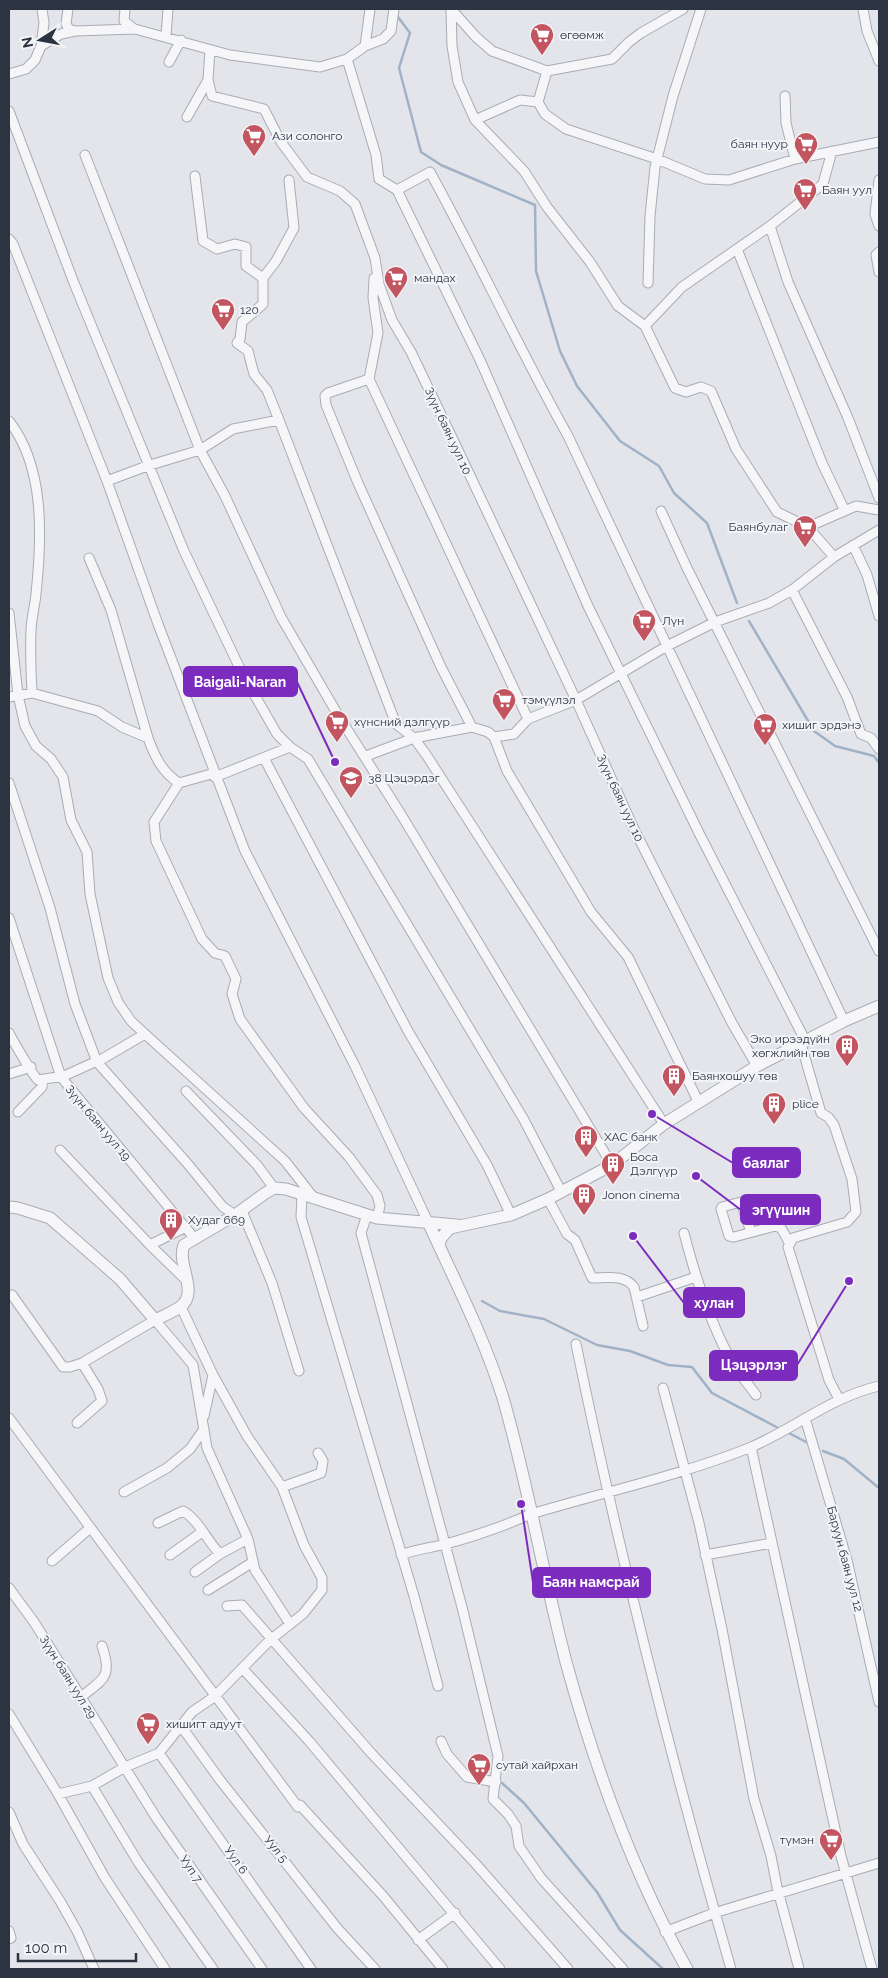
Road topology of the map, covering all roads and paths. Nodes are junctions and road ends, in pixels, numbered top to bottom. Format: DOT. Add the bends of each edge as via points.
graph roads {
  1 [pos="42,9"];
  2 [pos="68,9"];
  3 [pos="125,9"];
  4 [pos="168,9"];
  5 [pos="370,9"];
  6 [pos="394,9"];
  7 [pos="451,9"];
  8 [pos="684,9"];
  9 [pos="701,9"];
  10 [pos="862,9"];
  11 [pos="135,28"];
  12 [pos="75,31"];
  13 [pos="166,36"];
  14 [pos="181,40"];
  15 [pos="41,46"];
  16 [pos="365,46"];
  17 [pos="210,50"];
  18 [pos="347,58"];
  19 [pos="879,61"];
  20 [pos="169,62"];
  21 [pos="547,71"];
  22 [pos="9,74"];
  23 [pos="208,80"];
  24 [pos="785,96"];
  25 [pos="538,102"];
  26 [pos="9,111"];
  27 [pos="187,118"];
  28 [pos="475,120"];
  29 [pos="879,142"];
  30 [pos="832,150"];
  31 [pos="85,155"];
  32 [pos="657,159"];
  33 [pos="795,159"];
  34 [pos="195,176"];
  35 [pos="289,180"];
  36 [pos="879,180"];
  37 [pos="397,190"];
  38 [pos="770,226"];
  39 [pos="879,226"];
  40 [pos="9,239"];
  41 [pos="737,249"];
  42 [pos="879,252"];
  43 [pos="375,258"];
  44 [pos="879,272"];
  45 [pos="263,278"];
  46 [pos="648,283"];
  47 [pos="377,317"];
  48 [pos="392,320"];
  49 [pos="645,326"];
  50 [pos="369,380"];
  51 [pos="280,420"];
  52 [pos="9,421"];
  53 [pos="200,450"];
  54 [pos="147,466"];
  55 [pos="108,481"];
  56 [pos="879,498"];
  57 [pos="844,509"];
  58 [pos="879,510"];
  59 [pos="661,511"];
  60 [pos="808,527"];
  61 [pos="879,530"];
  62 [pos="852,545"];
  63 [pos="834,556"];
  64 [pos="89,558"];
  65 [pos="792,590"];
  66 [pos="9,613"];
  67 [pos="879,616"];
  68 [pos="715,622"];
  69 [pos="667,646"];
  70 [pos="622,673"];
  71 [pos="32,692"];
  72 [pos="13,696"];
  73 [pos="576,700"];
  74 [pos="528,719"];
  75 [pos="472,727"];
  76 [pos="148,738"];
  77 [pos="414,738"];
  78 [pos="494,738"];
  79 [pos="290,747"];
  80 [pos="879,749"];
  81 [pos="366,756"];
  82 [pos="264,758"];
  83 [pos="215,777"];
  84 [pos="9,783"];
  85 [pos="179,783"];
  86 [pos="9,918"];
  87 [pos="879,951"];
  88 [pos="879,1006"];
  89 [pos="844,1021"];
  90 [pos="9,1033"];
  91 [pos="145,1034"];
  92 [pos="804,1043"];
  93 [pos="97,1062"];
  94 [pos="757,1066"];
  95 [pos="31,1067"];
  96 [pos="9,1074"];
  97 [pos="61,1077"];
  98 [pos="43,1080"];
  99 [pos="186,1091"];
  100 [pos="699,1103"];
  101 [pos="18,1112"];
  102 [pos="664,1124"];
  103 [pos="60,1150"];
  104 [pos="612,1165"];
  105 [pos="274,1188"];
  106 [pos="561,1191"];
  107 [pos="302,1194"];
  108 [pos="314,1199"];
  109 [pos="548,1199"];
  110 [pos="9,1207"];
  111 [pos="238,1213"];
  112 [pos="511,1215"];
  113 [pos="372,1216"];
  114 [pos="428,1222"];
  115 [pos="457,1225"];
  116 [pos="186,1227"];
  117 [pos="751,1232"];
  118 [pos="684,1233"];
  119 [pos="195,1239"];
  120 [pos="789,1242"];
  121 [pos="150,1245"];
  122 [pos="439,1246"];
  123 [pos="696,1277"];
  124 [pos="187,1281"];
  125 [pos="12,1294"];
  126 [pos="637,1297"];
  127 [pos="181,1307"];
  128 [pos="155,1320"];
  129 [pos="643,1326"];
  130 [pos="576,1344"];
  131 [pos="82,1363"];
  132 [pos="299,1371"];
  133 [pos="213,1375"];
  134 [pos="879,1386"];
  135 [pos="663,1388"];
  136 [pos="756,1395"];
  137 [pos="839,1399"];
  138 [pos="805,1418"];
  139 [pos="10,1423"];
  140 [pos="76,1423"];
  141 [pos="204,1425"];
  142 [pos="751,1447"];
  143 [pos="318,1453"];
  144 [pos="684,1469"];
  145 [pos="282,1487"];
  146 [pos="124,1492"];
  147 [pos="606,1492"];
  148 [pos="531,1514"];
  149 [pos="158,1523"];
  150 [pos="90,1528"];
  151 [pos="202,1532"];
  152 [pos="248,1538"];
  153 [pos="772,1543"];
  154 [pos="444,1545"];
  155 [pos="220,1554"];
  156 [pos="170,1555"];
  157 [pos="401,1555"];
  158 [pos="705,1555"];
  159 [pos="52,1561"];
  160 [pos="253,1562"];
  161 [pos="195,1572"];
  162 [pos="9,1588"];
  163 [pos="208,1590"];
  164 [pos="226,1606"];
  165 [pos="290,1624"];
  166 [pos="270,1640"];
  167 [pos="102,1646"];
  168 [pos="243,1669"];
  169 [pos="438,1686"];
  170 [pos="214,1697"];
  171 [pos="80,1698"];
  172 [pos="879,1702"];
  173 [pos="9,1714"];
  174 [pos="181,1726"];
  175 [pos="441,1741"];
  176 [pos="159,1753"];
  177 [pos="125,1767"];
  178 [pos="496,1782"];
  179 [pos="92,1786"];
  180 [pos="58,1794"];
  181 [pos="9,1812"];
  182 [pos="12,1825"];
  183 [pos="879,1863"];
  184 [pos="846,1873"];
  185 [pos="779,1893"];
  186 [pos="714,1913"];
  187 [pos="455,1914"];
  188 [pos="9,1931"];
  189 [pos="665,1932"];
  190 [pos="9,1939"];
  191 [pos="418,1940"];
  192 [pos="94,1969"];
  193 [pos="165,1969"];
  194 [pos="213,1969"];
  195 [pos="262,1969"];
  196 [pos="311,1969"];
  197 [pos="375,1969"];
  198 [pos="443,1969"];
  199 [pos="500,1969"];
  200 [pos="568,1969"];
  201 [pos="623,1969"];
  202 [pos="687,1969"];
  203 [pos="732,1969"];
  204 [pos="799,1969"];
  205 [pos="872,1969"];
  1 -- 15 [label="street"];
  2 -- 12 [label="street" via="66,24"];
  3 -- 11 [label="street" via="122,17 125,24"];
  4 -- 13 [label="street"];
  5 -- 16 [label="street"];
  6 -- 16 [label="street" via="391,31 383,39"];
  7 -- 21 [label="street" via="492,51"];
  7 -- 28 [label="street" via="452,46 458,82"];
  8 -- 21 [label="street" via="641,33 612,60"];
  9 -- 32 [label="street"];
  10 -- 19 [label="street"];
  11 -- 12 [label="street"];
  11 -- 13 [label="street"];
  12 -- 15 [label="street" via="61,34"];
  13 -- 14 [label="street"];
  14 -- 17 [label="street"];
  14 -- 20 [label="street"];
  15 -- 22 [label="street" via="35,60 26,69"];
  16 -- 18 [label="street"];
  17 -- 18 [label="street" via="320,67"];
  17 -- 23 [label="street"];
  18 -- 37 [label="street" via="376,155 379,179"];
  21 -- 25 [label="street"];
  23 -- 27 [label="street"];
  23 -- 43 [label="street, Зүүн баян уул 10" via="212,96 264,109 281,142 307,177 340,191 355,204"];
  24 -- 33 [label="street" via="786,123"];
  25 -- 28 [label="street" via="520,100"];
  25 -- 32 [label="street" via="545,114 566,129"];
  26 -- 54 [label="street"];
  28 -- 49 [label="street" via="524,170 618,306"];
  29 -- 30 [label="street"];
  30 -- 33 [label="street"];
  30 -- 38 [label="street" via="823,184"];
  31 -- 53 [label="street"];
  32 -- 33 [label="street" via="705,179 729,180"];
  32 -- 46 [label="street" via="650,216"];
  34 -- 45 [label="street" via="203,241 217,249 236,244 246,246 246,266"];
  35 -- 45 [label="street" via="294,228"];
  36 -- 39 [label="street" via="875,214"];
  37 -- 69 [label="street" via="430,172 568,436"];
  37 -- 70 [label="street" via="480,360 576,580"];
  38 -- 41 [label="street"];
  38 -- 56 [label="street" via="788,282 844,408"];
  40 -- 55 [label="street"];
  41 -- 49 [label="street" via="682,287"];
  41 -- 57 [label="street" via="822,464"];
  42 -- 44 [label="street" via="876,255"];
  43 -- 47 [label="street" via="373,298"];
  43 -- 48 [label="street, Зүүн баян уул 10" via="379,284"];
  45 -- 51 [label="street" via="262,304 242,322 237,343 248,351 254,374 266,390"];
  47 -- 48 [label="street"];
  47 -- 50 [label="street" via="378,333"];
  48 -- 73 [label="street, Зүүн баян уул 10" via="415,361"];
  49 -- 60 [label="street" via="675,388 686,392 701,387 711,390 736,449 777,512"];
  50 -- 74 [label="street"];
  50 -- 75 [label="street" via="328,394 325,396 326,405 433,650"];
  51 -- 53 [label="street" via="233,429"];
  51 -- 77 [label="street" via="396,724"];
  52 -- 71 [label="street" via="22,438 38,497 40,522 36,595 30,630"];
  53 -- 54 [label="street"];
  53 -- 81 [label="street" via="226,496 282,617 338,715"];
  54 -- 55 [label="street"];
  54 -- 79 [label="street" via="243,676 277,734"];
  55 -- 83 [label="street"];
  57 -- 58 [label="street" via="856,506"];
  57 -- 60 [label="street"];
  59 -- 68 [label="street"];
  60 -- 63 [label="street"];
  61 -- 62 [label="street"];
  62 -- 63 [label="street"];
  62 -- 67 [label="street" via="867,575"];
  63 -- 65 [label="street"];
  64 -- 76 [label="street" via="111,610"];
  65 -- 68 [label="street" via="769,603"];
  65 -- 80 [label="street" via="847,697 861,734 871,738"];
  66 -- 72 [label="street"];
  68 -- 69 [label="street"];
  68 -- 87 [label="street"];
  69 -- 70 [label="street"];
  69 -- 89 [label="street"];
  70 -- 73 [label="street"];
  70 -- 92 [label="street"];
  71 -- 72 [label="street"];
  71 -- 76 [label="street" via="98,711"];
  72 -- 91 [label="street" via="36,746 63,776 72,820 87,852 90,894 112,988 131,1021"];
  73 -- 74 [label="street"];
  73 -- 94 [label="street, Зүүн баян уул 10" via="633,827"];
  74 -- 78 [label="street" via="514,734"];
  75 -- 77 [label="street"];
  75 -- 78 [label="street" via="488,732"];
  76 -- 85 [label="street" via="155,759 169,777"];
  77 -- 81 [label="street"];
  77 -- 102 [label="street"];
  78 -- 100 [label="street" via="507,771 591,912 628,957"];
  79 -- 82 [label="street"];
  79 -- 106 [label="street" via="308,759 523,1118"];
  81 -- 104 [label="street"];
  82 -- 83 [label="street"];
  82 -- 112 [label="street" via="404,1022 487,1165"];
  83 -- 85 [label="street" via="211,774"];
  83 -- 114 [label="street" via="245,850"];
  84 -- 93 [label="street" via="50,908 74,1004"];
  85 -- 113 [label="street" via="154,822 156,841 202,939 215,954 225,956 232,970 236,979 232,994 240,1019 304,1108 349,1157 377,1195 380,1206"];
  86 -- 97 [label="street, Зүүн баян уул 19"];
  88 -- 89 [label="street"];
  89 -- 92 [label="street"];
  90 -- 95 [label="street"];
  91 -- 93 [label="street"];
  91 -- 108 [label="street" via="285,1161"];
  92 -- 94 [label="street"];
  92 -- 120 [label="street" via="821,1113 834,1125 852,1179 856,1212 847,1222"];
  93 -- 97 [label="street"];
  93 -- 111 [label="street" via="223,1208"];
  94 -- 100 [label="street"];
  95 -- 96 [label="street"];
  95 -- 98 [label="street" via="34,1077"];
  97 -- 98 [label="street"];
  97 -- 116 [label="street, Зүүн баян уул 19"];
  98 -- 101 [label="street" via="42,1087"];
  99 -- 105 [label="street" via="257,1165"];
  100 -- 102 [label="street"];
  102 -- 104 [label="street"];
  103 -- 121 [label="street"];
  104 -- 106 [label="street"];
  105 -- 107 [label="street"];
  105 -- 111 [label="street"];
  106 -- 109 [label="street"];
  107 -- 108 [label="street"];
  107 -- 157 [label="street" via="301,1216"];
  108 -- 113 [label="street"];
  109 -- 112 [label="street"];
  109 -- 126 [label="street" via="567,1234 575,1240 592,1278 625,1279 634,1287"];
  110 -- 128 [label="street" via="50,1218 120,1279"];
  111 -- 119 [label="street"];
  111 -- 132 [label="street" via="272,1283"];
  112 -- 115 [label="street"];
  113 -- 114 [label="street"];
  113 -- 154 [label="street" via="361,1233"];
  114 -- 115 [label="street"];
  114 -- 122 [label="street"];
  115 -- 122 [label="street" via="445,1232"];
  116 -- 119 [label="street, Зүүн баян уул 19"];
  116 -- 121 [label="street"];
  117 -- 120 [label="street" via="775,1226 781,1228"];
  118 -- 123 [label="street"];
  119 -- 124 [label="street" via="184,1245 181,1252"];
  120 -- 137 [label="street" via="829,1380"];
  121 -- 124 [label="street"];
  122 -- 148 [label="street" via="468,1306 502,1397"];
  123 -- 126 [label="street"];
  123 -- 136 [label="street" via="733,1364"];
  124 -- 127 [label="street" via="187,1300"];
  125 -- 131 [label="street" via="63,1367"];
  126 -- 129 [label="street"];
  127 -- 128 [label="street"];
  127 -- 133 [label="street"];
  128 -- 131 [label="street"];
  128 -- 141 [label="street" via="194,1365"];
  130 -- 147 [label="street"];
  131 -- 140 [label="street" via="102,1401"];
  133 -- 141 [label="street"];
  133 -- 145 [label="street" via="247,1436"];
  134 -- 137 [label="street"];
  135 -- 144 [label="street"];
  137 -- 138 [label="street"];
  138 -- 142 [label="street"];
  138 -- 172 [label="street, Баруун баян уул 12" via="847,1560"];
  139 -- 150 [label="street"];
  141 -- 146 [label="street" via="190,1449 167,1468"];
  141 -- 152 [label="street" via="208,1448"];
  142 -- 144 [label="street"];
  142 -- 153 [label="street"];
  143 -- 145 [label="street" via="323,1461 321,1473"];
  144 -- 147 [label="street"];
  144 -- 158 [label="street"];
  145 -- 165 [label="street" via="304,1545 322,1578 322,1590 313,1603"];
  147 -- 148 [label="street"];
  147 -- 186 [label="street"];
  148 -- 154 [label="street"];
  148 -- 189 [label="street" via="590,1745"];
  149 -- 151 [label="street" via="183,1510"];
  150 -- 159 [label="street"];
  150 -- 170 [label="street"];
  151 -- 155 [label="street"];
  151 -- 156 [label="street"];
  152 -- 155 [label="street"];
  152 -- 160 [label="street"];
  153 -- 158 [label="street"];
  153 -- 184 [label="street"];
  154 -- 157 [label="street"];
  154 -- 178 [label="street" via="498,1756"];
  155 -- 161 [label="street"];
  157 -- 169 [label="street"];
  158 -- 185 [label="street" via="754,1799"];
  160 -- 163 [label="street"];
  160 -- 165 [label="street" via="254,1570"];
  162 -- 171 [label="street, Зүүн баян уул 29" via="34,1622"];
  164 -- 166 [label="street" via="242,1606"];
  165 -- 166 [label="street"];
  166 -- 168 [label="street"];
  166 -- 200 [label="street"];
  167 -- 171 [label="street" via="108,1664 107,1673 104,1680"];
  168 -- 170 [label="street"];
  168 -- 187 [label="street" via="309,1741"];
  170 -- 174 [label="street" via="192,1712"];
  170 -- 191 [label="street" via="298,1806 384,1897"];
  171 -- 177 [label="street, Зүүн баян уул 29"];
  173 -- 180 [label="street"];
  174 -- 176 [label="street"];
  174 -- 197 [label="street, Уул 5" via="338,1930"];
  175 -- 178 [label="street" via="447,1754 467,1777"];
  176 -- 177 [label="street"];
  176 -- 196 [label="street, Уул 6"];
  177 -- 179 [label="street"];
  177 -- 195 [label="street, Ууп 7" via="220,1912"];
  178 -- 201 [label="street" via="493,1799 516,1826 519,1846 541,1878"];
  179 -- 180 [label="street"];
  179 -- 194 [label="street" via="138,1862"];
  180 -- 193 [label="street" via="105,1878"];
  181 -- 182 [label="street"];
  182 -- 192 [label="street" via="65,1909"];
  183 -- 184 [label="street"];
  184 -- 185 [label="street"];
  184 -- 205 [label="street"];
  185 -- 186 [label="street"];
  185 -- 204 [label="street"];
  186 -- 189 [label="street"];
  186 -- 203 [label="street"];
  187 -- 191 [label="street"];
  187 -- 199 [label="street"];
  188 -- 190 [label="street"];
  189 -- 202 [label="street"];
  191 -- 198 [label="street"];
}
